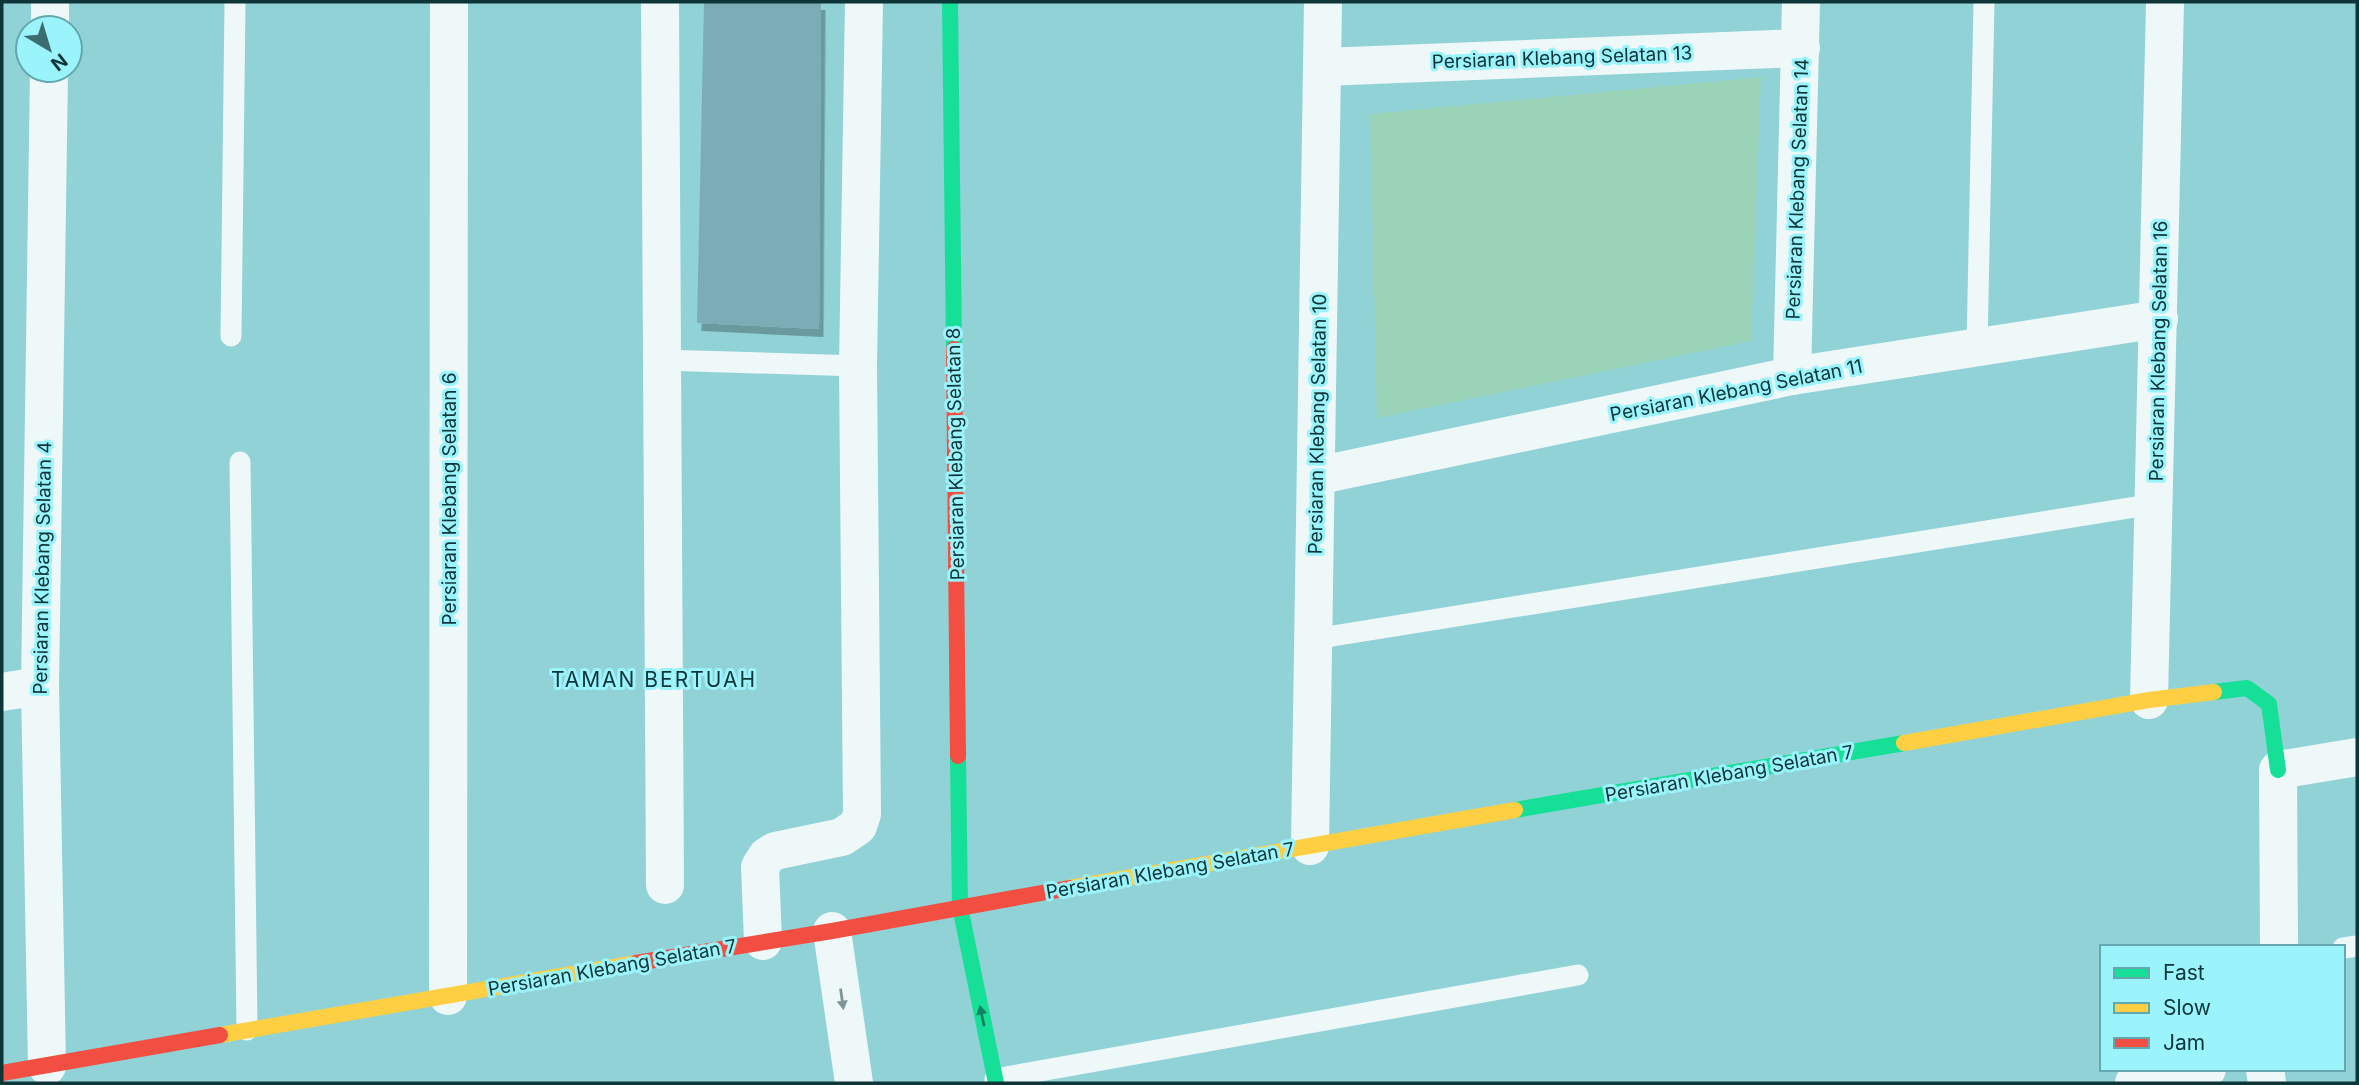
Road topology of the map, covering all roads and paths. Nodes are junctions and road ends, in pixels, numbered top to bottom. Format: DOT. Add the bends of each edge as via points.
graph roads {
  1 [pos="235,2"];
  2 [pos="450,2"];
  3 [pos="660,2"];
  4 [pos="864,2"];
  5 [pos="950,2"];
  6 [pos="1323,2"];
  7 [pos="1801,2"];
  8 [pos="1984,2"];
  9 [pos="2165,2"];
  10 [pos="1801,48"];
  11 [pos="1323,67"];
  12 [pos="49,84"];
  13 [pos="2159,319"];
  14 [pos="232,336"];
  15 [pos="1977,347"];
  16 [pos="662,360"];
  17 [pos="858,366"];
  18 [pos="1792,376"];
  19 [pos="240,462"];
  20 [pos="1316,476"];
  21 [pos="2154,504"];
  22 [pos="1314,639"];
  23 [pos="40,686"];
  24 [pos="2,692"];
  25 [pos="2149,700"];
  26 [pos="2357,757"];
  27 [pos="2278,770"];
  28 [pos="1310,846"];
  29 [pos="665,885"];
  30 [pos="960,907"];
  31 [pos="832,931"];
  32 [pos="763,941"];
  33 [pos="2279,945"];
  34 [pos="1578,975"];
  35 [pos="448,996"];
  36 [pos="247,1031"];
  37 [pos="47,1066"];
  38 [pos="2201,1071"];
  39 [pos="2,1073"];
  40 [pos="996,1081"];
  41 [pos="854,1083"];
  42 [pos="2134,1083"];
  1 -- 14 [label="lane"];
  2 -- 35 [label="street, Persiaran Klebang Selatan 6"];
  3 -- 16 [label="street"];
  4 -- 17 [label="street"];
  5 -- 30 [label="street, Persiaran Klebang Selatan 8"];
  6 -- 11 [label="street, Persiaran Klebang Selatan 10"];
  7 -- 10 [label="street, Persiaran Klebang Selatan 14"];
  8 -- 15 [label="lane"];
  9 -- 13 [label="street, Persiaran Klebang Selatan 16"];
  10 -- 11 [label="street, Persiaran Klebang Selatan 13"];
  10 -- 18 [label="street, Persiaran Klebang Selatan 14"];
  11 -- 20 [label="street, Persiaran Klebang Selatan 10"];
  12 -- 23 [label="street, Persiaran Klebang Selatan 4"];
  13 -- 15 [label="street, Persiaran Klebang Selatan 11"];
  13 -- 21 [label="street, Persiaran Klebang Selatan 16"];
  15 -- 18 [label="street, Persiaran Klebang Selatan 11"];
  16 -- 17 [label="lane"];
  16 -- 29 [label="street"];
  17 -- 32 [label="street" via="862,814 858,826 842,837 767,856 760,867"];
  18 -- 20 [label="street, Persiaran Klebang Selatan 11"];
  19 -- 36 [label="lane"];
  20 -- 22 [label="street, Persiaran Klebang Selatan 10"];
  21 -- 22 [label="lane"];
  21 -- 25 [label="street, Persiaran Klebang Selatan 16"];
  22 -- 28 [label="street, Persiaran Klebang Selatan 10"];
  23 -- 24 [label="street"];
  23 -- 37 [label="street, Persiaran Klebang Selatan 4"];
  25 -- 27 [label="street, Persiaran Klebang Selatan 7" via="2247,688 2262,696 2272,715"];
  25 -- 28 [label="street, Persiaran Klebang Selatan 7"];
  26 -- 27 [label="street"];
  27 -- 33 [label="street"];
  28 -- 30 [label="street, Persiaran Klebang Selatan 7"];
  30 -- 31 [label="street, Persiaran Klebang Selatan 7"];
  40 -- 30 [label="street, Persiaran Klebang Selatan 8, one-way"];
  31 -- 32 [label="street, Persiaran Klebang Selatan 7"];
  31 -- 41 [label="street, one-way"];
  32 -- 35 [label="street, Persiaran Klebang Selatan 7"];
  34 -- 40 [label="lane"];
  35 -- 36 [label="street, Persiaran Klebang Selatan 7"];
  36 -- 37 [label="street, Persiaran Klebang Selatan 7"];
  37 -- 39 [label="street, Persiaran Klebang Selatan 7"];
  38 -- 42 [label="street"];
}
